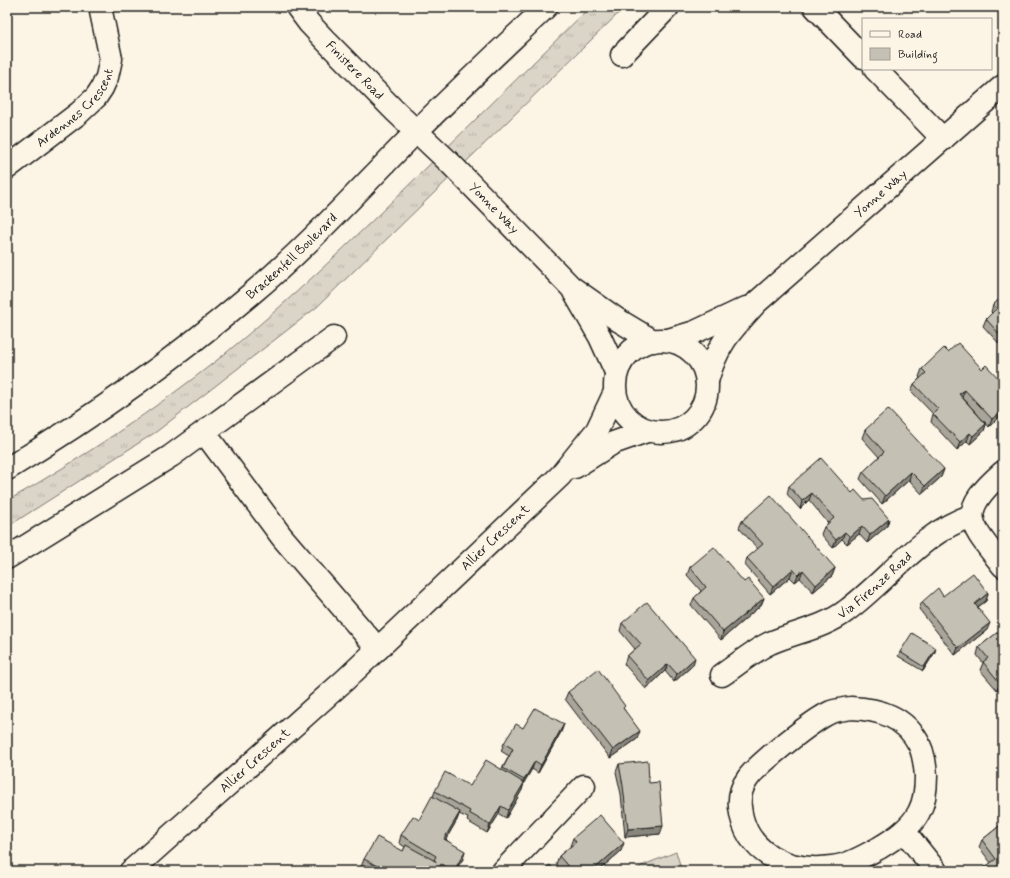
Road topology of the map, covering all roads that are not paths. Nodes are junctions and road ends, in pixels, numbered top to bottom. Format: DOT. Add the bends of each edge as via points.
graph roads {
  1 [pos="100,7"];
  2 [pos="297,7"];
  3 [pos="546,7"];
  4 [pos="668,7"];
  5 [pos="815,7"];
  6 [pos="622,55"];
  7 [pos="862,55"];
  8 [pos="876,70"];
  9 [pos="1003,86"];
  10 [pos="417,131"];
  11 [pos="943,138"];
  12 [pos="7,168"];
  13 [pos="571,287"];
  14 [pos="758,302"];
  15 [pos="334,337"];
  16 [pos="661,340"];
  17 [pos="708,380"];
  18 [pos="616,382"];
  19 [pos="647,430"];
  20 [pos="204,432"];
  21 [pos="7,469"];
  22 [pos="1003,472"];
  23 [pos="560,476"];
  24 [pos="971,516"];
  25 [pos="7,558"];
  26 [pos="1003,566"];
  27 [pos="378,649"];
  28 [pos="722,675"];
  29 [pos="584,786"];
  30 [pos="904,831"];
  31 [pos="131,871"];
  32 [pos="503,871"];
  33 [pos="936,871"];
  1 -- 12 [label="street, Ardennes Crescent" via="111,59 102,88 96,97"];
  2 -- 10 [label="street, Finistere Road" via="309,23"];
  3 -- 10 [label="street, Brackenfell Boulevard"];
  4 -- 6 [label="street"];
  5 -- 7 [label="street"];
  8 -- 11 [label="street"];
  9 -- 11 [label="street, Yonne Way"];
  10 -- 13 [label="street, Yonne Way"];
  10 -- 21 [label="street, Brackenfell Boulevard" via="340,212 252,294 158,370 71,430"];
  11 -- 14 [label="street, Yonne Way"];
  13 -- 16 [label="street, Yonne Way" via="618,320"];
  13 -- 18 [label="street, Yonne Way" via="600,336"];
  14 -- 16 [label="street, Yonne Way" via="695,332"];
  14 -- 17 [label="street, Yonne Way" via="726,337 713,358"];
  15 -- 20 [label="street"];
  16 -- 17 [label="street" via="683,345 695,354"];
  16 -- 18 [label="street" via="639,345 627,355"];
  17 -- 19 [label="street" via="707,396 701,411 691,423 677,430 662,433"];
  18 -- 19 [label="street" via="623,412 633,423"];
  18 -- 23 [label="street, Allier Crescent" via="597,430"];
  19 -- 23 [label="street, Allier Crescent" via="612,443"];
  20 -- 25 [label="street" via="171,456"];
  20 -- 27 [label="street" via="282,537"];
  22 -- 24 [label="street" via="977,499"];
  23 -- 27 [label="street, Allier Crescent"];
  24 -- 26 [label="street" via="979,533"];
  24 -- 28 [label="street, Via Firenze Road" via="936,533 845,612 820,625 760,648"];
  27 -- 31 [label="street, Allier Crescent"];
  29 -- 32 [label="street"];
  30 -- 30 [label="street" via="888,843 847,863 818,868 800,866 777,860 754,844 742,820 741,791 748,778 761,765 823,717 836,710 851,708 876,710 903,723 922,750 926,771 924,798 919,812"];
  30 -- 33 [label="street"];
}
